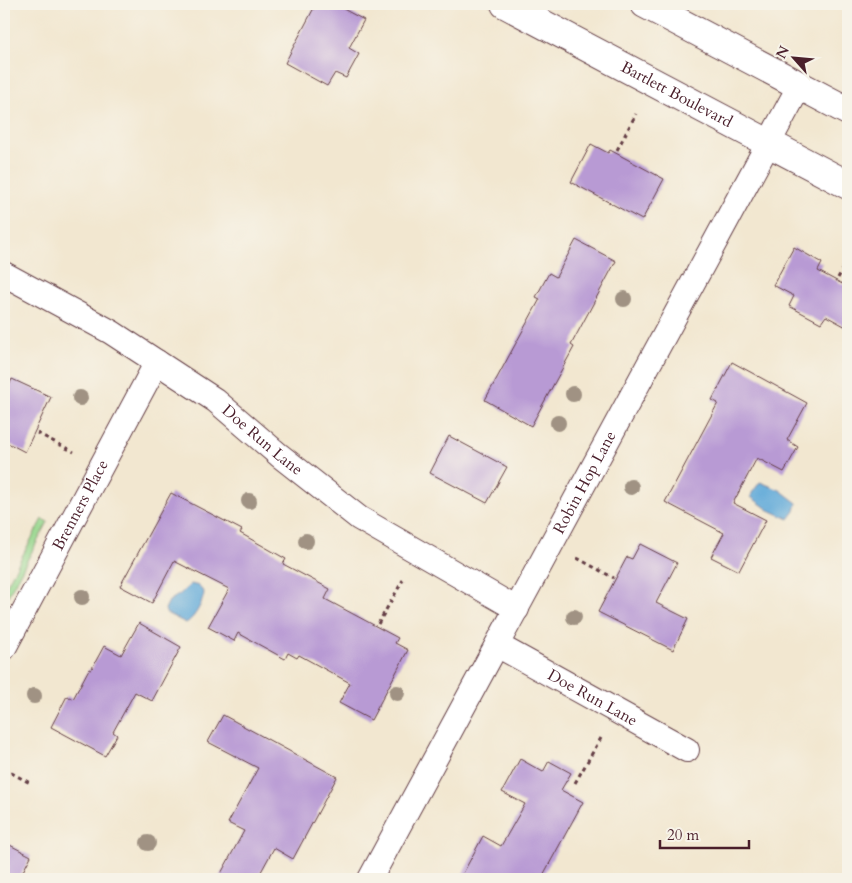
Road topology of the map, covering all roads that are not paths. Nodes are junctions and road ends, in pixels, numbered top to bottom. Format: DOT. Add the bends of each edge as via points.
graph roads {
  1 [pos="505,4"];
  2 [pos="645,4"];
  3 [pos="800,85"];
  4 [pos="848,111"];
  5 [pos="768,144"];
  6 [pos="848,185"];
  7 [pos="4,274"];
  8 [pos="157,362"];
  9 [pos="517,609"];
  10 [pos="497,645"];
  11 [pos="4,648"];
  12 [pos="687,750"];
  13 [pos="370,879"];
  1 -- 5 [label="main road, Bartlett Boulevard"];
  2 -- 3 [label="main road"];
  3 -- 4 [label="main road"];
  3 -- 5 [label="street, Robin Hop Lane"];
  5 -- 6 [label="main road, Bartlett Boulevard"];
  5 -- 9 [label="street, Robin Hop Lane"];
  7 -- 8 [label="street, Doe Run Lane" via="111,332"];
  8 -- 9 [label="street, Doe Run Lane" via="215,400 359,518"];
  8 -- 11 [label="street, Brenners Place"];
  9 -- 10 [label="street, Robin Hop Lane"];
  10 -- 12 [label="street, Doe Run Lane"];
  10 -- 13 [label="street, Robin Hop Lane"];
}
